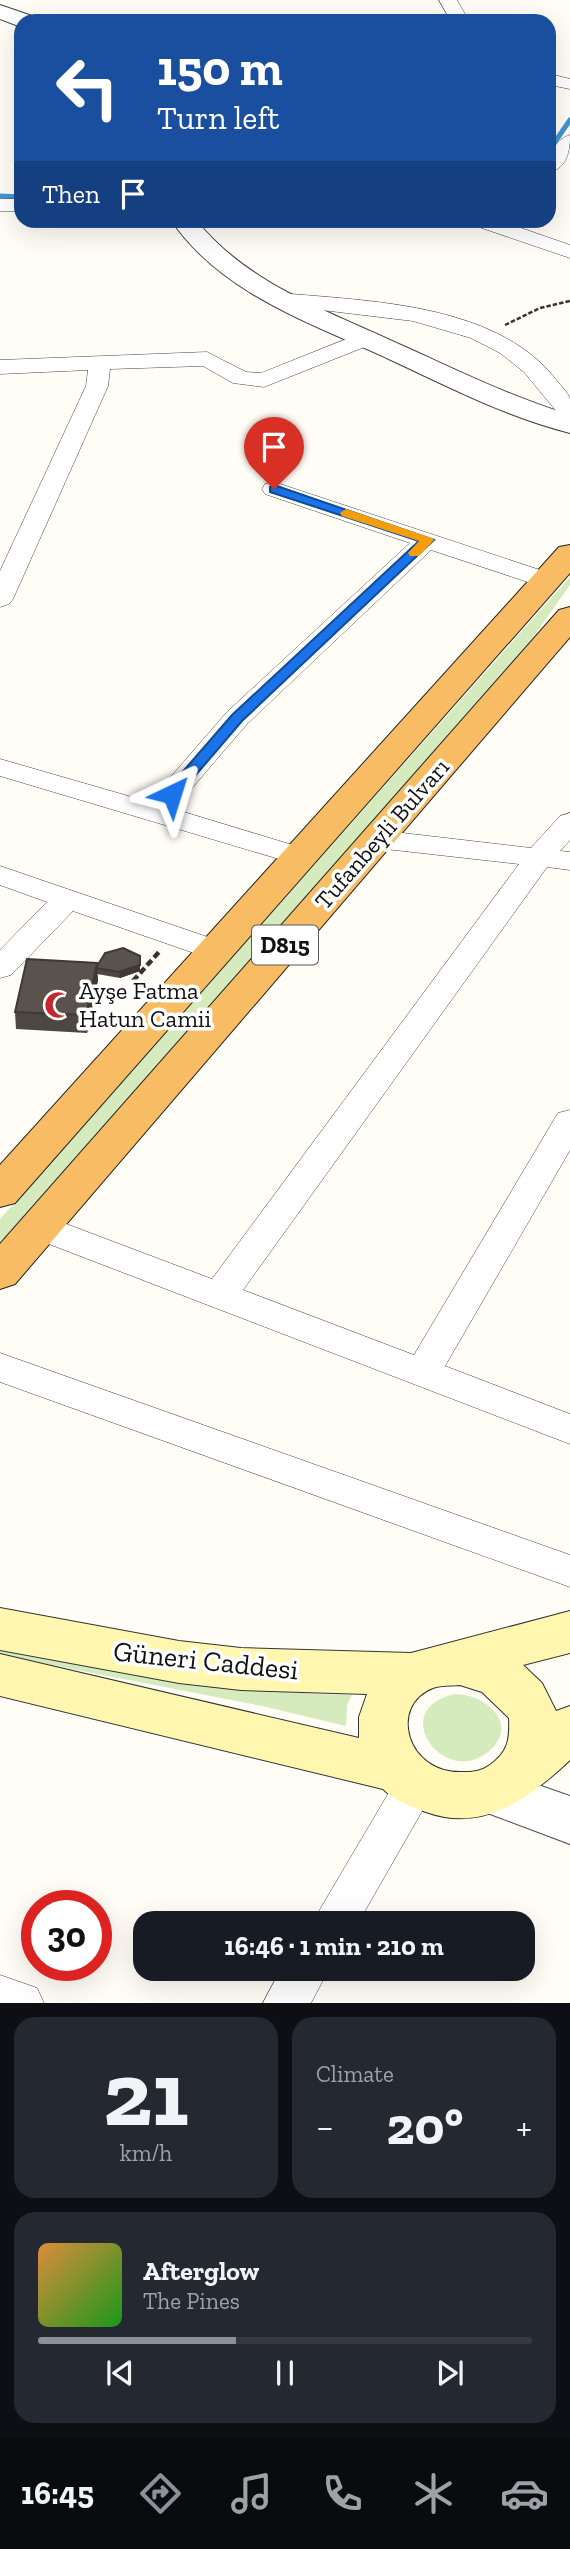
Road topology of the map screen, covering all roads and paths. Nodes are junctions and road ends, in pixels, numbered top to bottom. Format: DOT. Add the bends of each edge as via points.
graph roads {
  1 [pos="189,228"];
  2 [pos="500,228"];
  3 [pos="570,252"];
  4 [pos="280,299"];
  5 [pos="570,301"];
  6 [pos="484,335"];
  7 [pos="364,339"];
  8 [pos="100,363"];
  9 [pos="0,367"];
  10 [pos="570,413"];
  11 [pos="570,424"];
  12 [pos="274,489"];
  13 [pos="428,540"];
  14 [pos="558,567"];
  15 [pos="0,599"];
  16 [pos="570,617"];
  17 [pos="0,767"];
  18 [pos="155,813"];
  19 [pos="570,822"];
  20 [pos="377,839"];
  21 [pos="299,856"];
  22 [pos="555,859"];
  23 [pos="0,875"];
  24 [pos="67,898"];
  25 [pos="173,936"];
  26 [pos="214,950"];
  27 [pos="0,968"];
  28 [pos="133,981"];
  29 [pos="570,1121"];
  30 [pos="0,1192"];
  31 [pos="40,1227"];
  32 [pos="0,1273"];
  33 [pos="219,1296"];
  34 [pos="0,1367"];
  35 [pos="422,1373"];
  36 [pos="570,1429"];
  37 [pos="570,1571"];
  38 [pos="0,1629"];
  39 [pos="570,1632"];
  40 [pos="425,1670"];
  41 [pos="0,1675"];
  42 [pos="570,1728"];
  43 [pos="407,1777"];
  44 [pos="503,1786"];
  45 [pos="570,1819"];
  46 [pos="340,1911"];
  47 [pos="299,1981"];
  48 [pos="0,1997"];
  49 [pos="21,2003"];
  50 [pos="286,2003"];
  1 -- 4 [label="street" via="239,274"];
  2 -- 3 [label="street"];
  4 -- 6 [label="street" via="412,314"];
  4 -- 7 [label="street"];
  5 -- 6 [label="path" via="540,308"];
  6 -- 10 [label="street" via="530,365"];
  7 -- 8 [label="street" via="264,380 241,378 207,359"];
  7 -- 11 [label="street" via="515,407"];
  8 -- 9 [label="street"];
  8 -- 15 [label="street" via="97,386"];
  12 -- 13 [label="street"];
  13 -- 14 [label="street"];
  13 -- 18 [label="street" via="237,718"];
  14 -- 21 [label="highway, Tufanbeyli Bulvarı / D815"];
  16 -- 20 [label="highway, Tufanbeyli Bulvarı / D815"];
  17 -- 18 [label="street"];
  18 -- 21 [label="street"];
  19 -- 22 [label="street"];
  20 -- 22 [label="street"];
  20 -- 31 [label="highway, Tufanbeyli Bulvarı / D815"];
  21 -- 26 [label="highway, Tufanbeyli Bulvarı / D815"];
  22 -- 33 [label="street"];
  23 -- 24 [label="street"];
  24 -- 25 [label="street"];
  24 -- 27 [label="street"];
  25 -- 26 [label="street"];
  25 -- 28 [label="path"];
  26 -- 30 [label="highway, Tufanbeyli Bulvarı / D815"];
  29 -- 35 [label="street"];
  31 -- 32 [label="highway, Tufanbeyli Bulvarı / D815"];
  31 -- 33 [label="street"];
  33 -- 35 [label="street"];
  34 -- 37 [label="street"];
  35 -- 36 [label="street"];
  38 -- 40 [label="main road, Güneri Caddesi" via="242,1669"];
  39 -- 40 [label="main road"];
  40 -- 43 [label="main road" via="397,1688 383,1717 386,1749"];
  40 -- 44 [label="main road, Güneri Caddesi" via="460,1664 484,1669 506,1680 523,1697 536,1740 529,1762"];
  41 -- 43 [label="main road, Güneri Caddesi" via="136,1705"];
  42 -- 44 [label="main road"];
  43 -- 44 [label="main road, Güneri Caddesi" via="440,1795 467,1797"];
  43 -- 46 [label="street"];
  44 -- 45 [label="street, Güneri Caddesi"];
  47 -- 50 [label="street"];
  48 -- 49 [label="street"];
}
